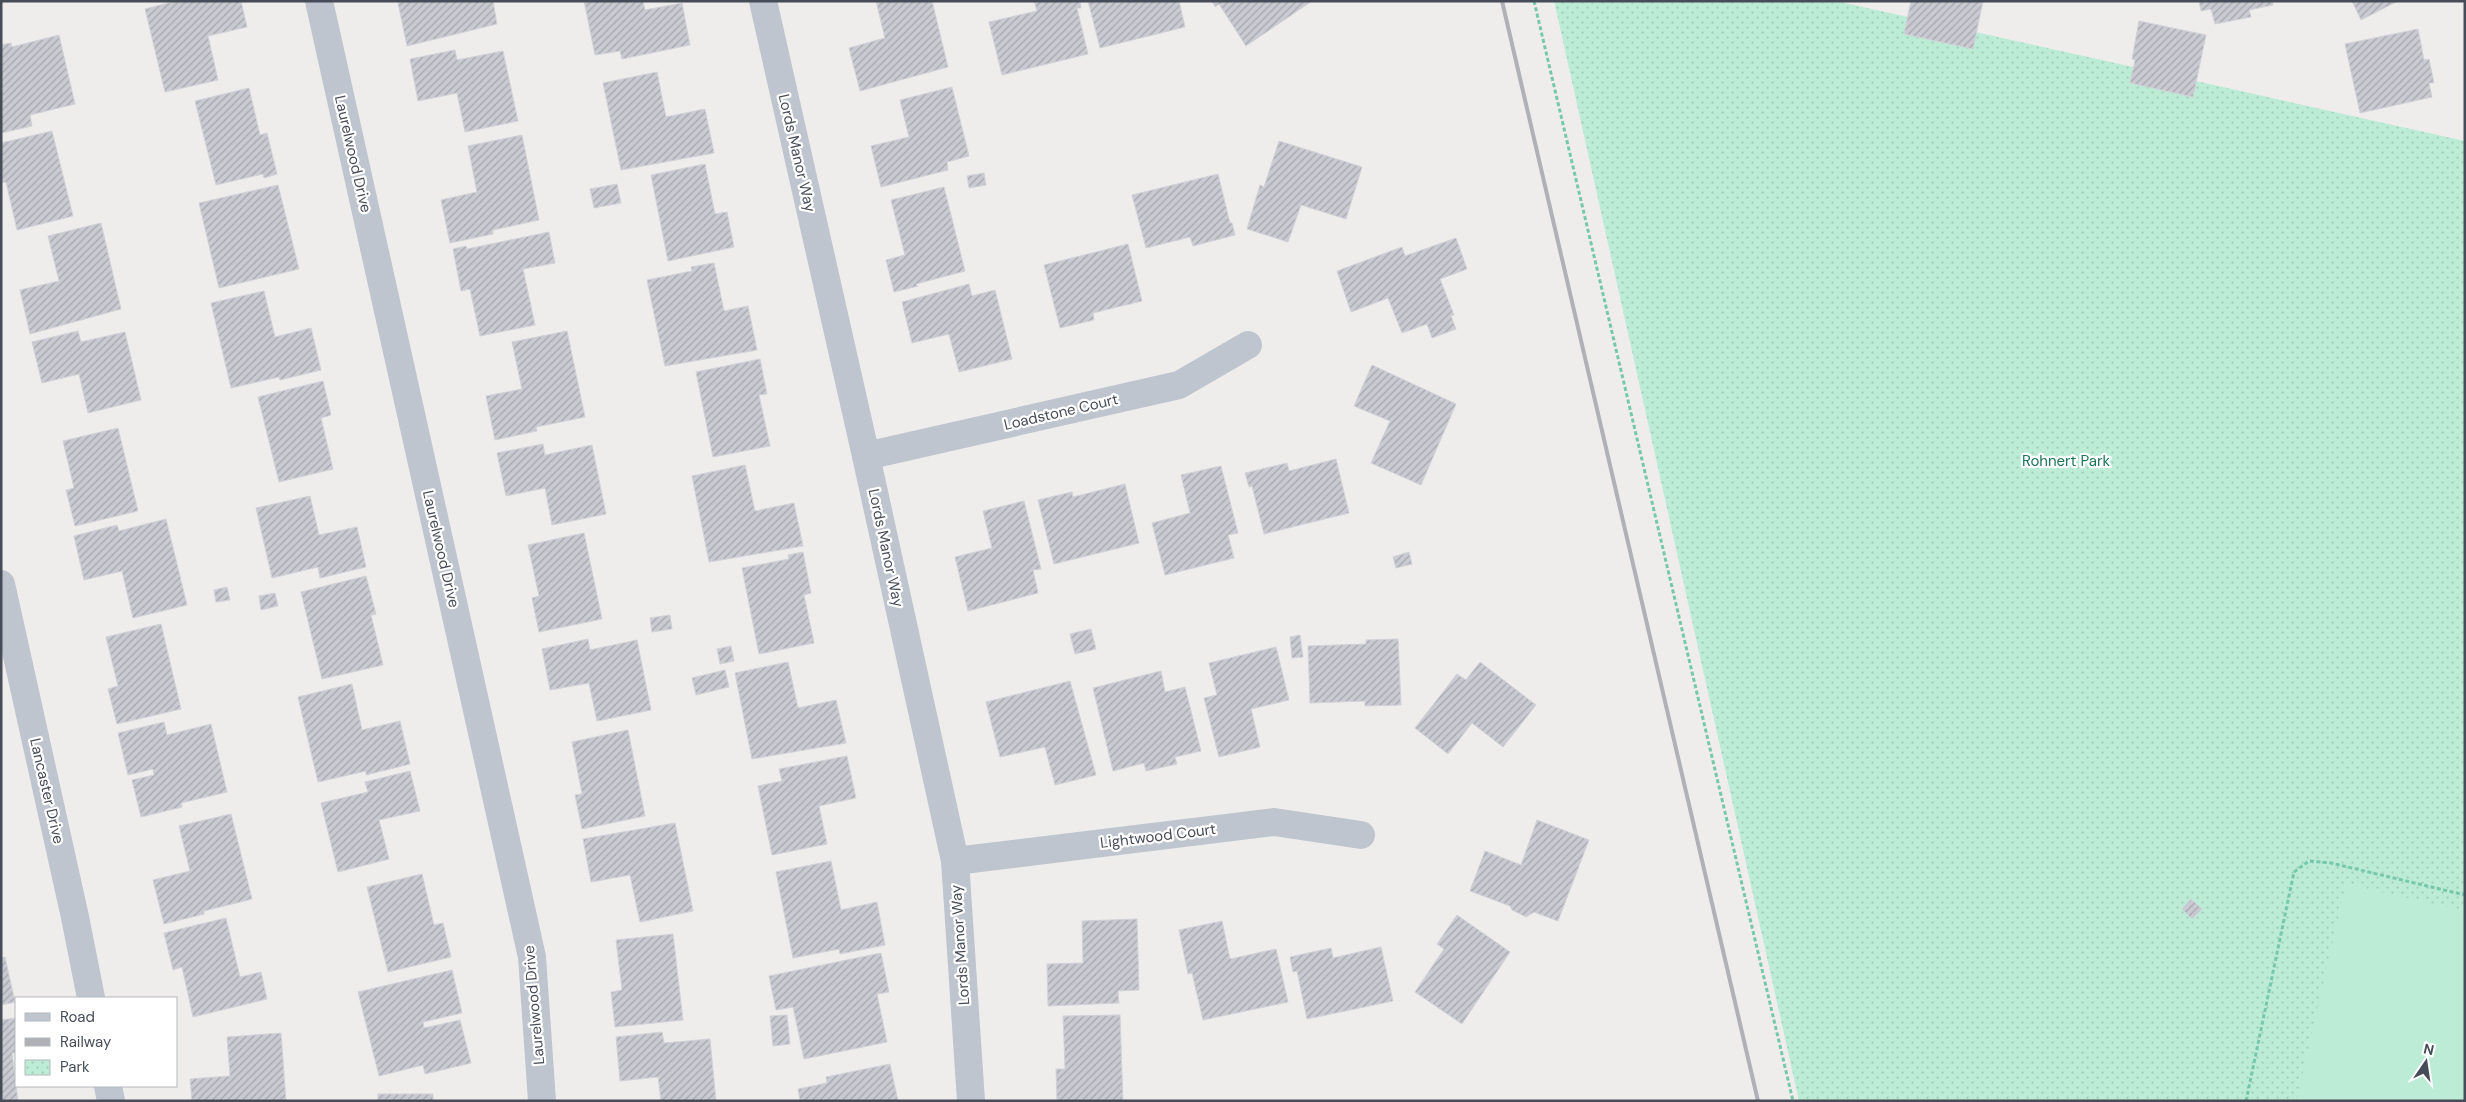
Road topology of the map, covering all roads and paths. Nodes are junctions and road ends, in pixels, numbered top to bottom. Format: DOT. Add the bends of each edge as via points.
graph roads {
  1 [pos="319,1"];
  2 [pos="762,1"];
  3 [pos="1534,1"];
  4 [pos="1248,345"];
  5 [pos="866,456"];
  6 [pos="1,584"];
  7 [pos="1361,835"];
  8 [pos="954,861"];
  9 [pos="2465,895"];
  10 [pos="91,997"];
  11 [pos="108,1087"];
  12 [pos="111,1101"];
  13 [pos="542,1101"];
  14 [pos="971,1101"];
  15 [pos="1793,1101"];
  16 [pos="2246,1101"];
  1 -- 13 [label="street, Laurelwood Drive" via="532,956"];
  2 -- 5 [label="street, Lords Manor Way"];
  3 -- 15 [label="path"];
  4 -- 5 [label="street, Loadstone Court" via="1179,385"];
  5 -- 8 [label="street, Lords Manor Way"];
  6 -- 10 [label="street, Lancaster Drive"];
  7 -- 8 [label="street, Lightwood Court" via="1274,822"];
  8 -- 14 [label="street, Lords Manor Way"];
  9 -- 16 [label="path" via="2331,863 2309,861 2294,872"];
  11 -- 12 [label="street"];
}
